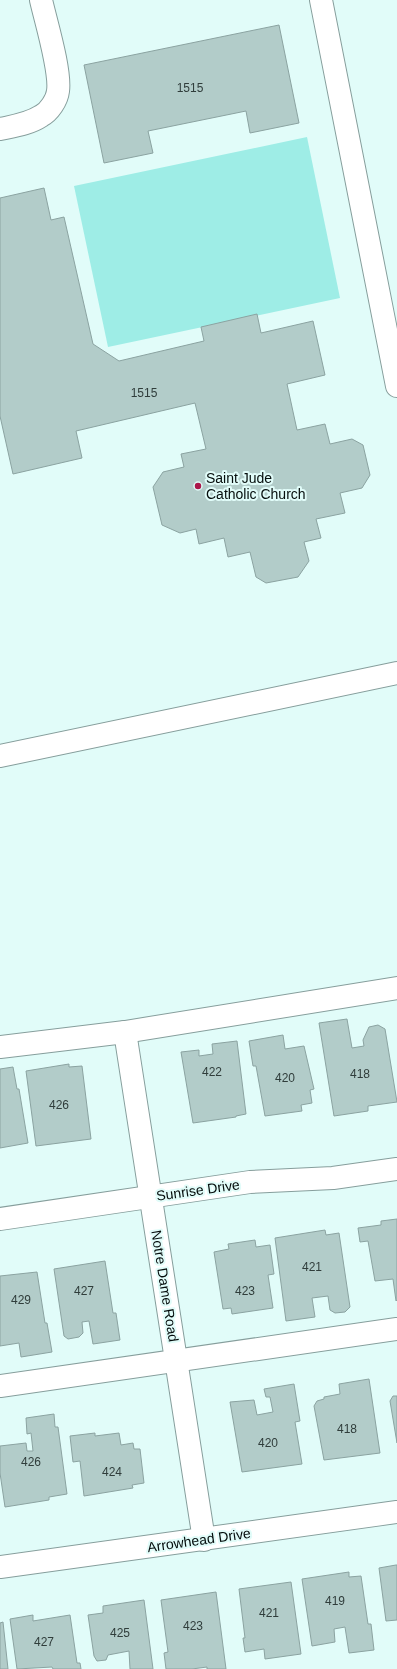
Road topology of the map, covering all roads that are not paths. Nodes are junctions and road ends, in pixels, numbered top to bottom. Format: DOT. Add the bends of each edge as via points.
graph roads {
  1 [pos="41,0"];
  2 [pos="321,0"];
  3 [pos="0,128"];
  4 [pos="397,386"];
  5 [pos="397,673"];
  6 [pos="0,756"];
  7 [pos="397,988"];
  8 [pos="125,1032"];
  9 [pos="0,1047"];
  10 [pos="397,1169"];
  11 [pos="151,1197"];
  12 [pos="0,1219"];
  13 [pos="397,1329"];
  14 [pos="176,1360"];
  15 [pos="0,1386"];
  16 [pos="397,1512"];
  17 [pos="204,1540"];
  18 [pos="0,1567"];
  1 -- 3 [label="street" via="57,75 58,92 52,106 43,116 28,123"];
  2 -- 4 [label="street"];
  5 -- 6 [label="street"];
  7 -- 8 [label="street"];
  8 -- 9 [label="street"];
  8 -- 11 [label="street, Notre Dame Road"];
  10 -- 11 [label="street, Sunrise Drive" via="333,1178 250,1182"];
  11 -- 12 [label="street, Sunrise Drive"];
  11 -- 14 [label="street, Notre Dame Road"];
  13 -- 14 [label="street"];
  14 -- 15 [label="street"];
  14 -- 17 [label="street, Notre Dame Road"];
  16 -- 17 [label="street, Arrowhead Drive"];
  17 -- 18 [label="street, Arrowhead Drive"];
}
